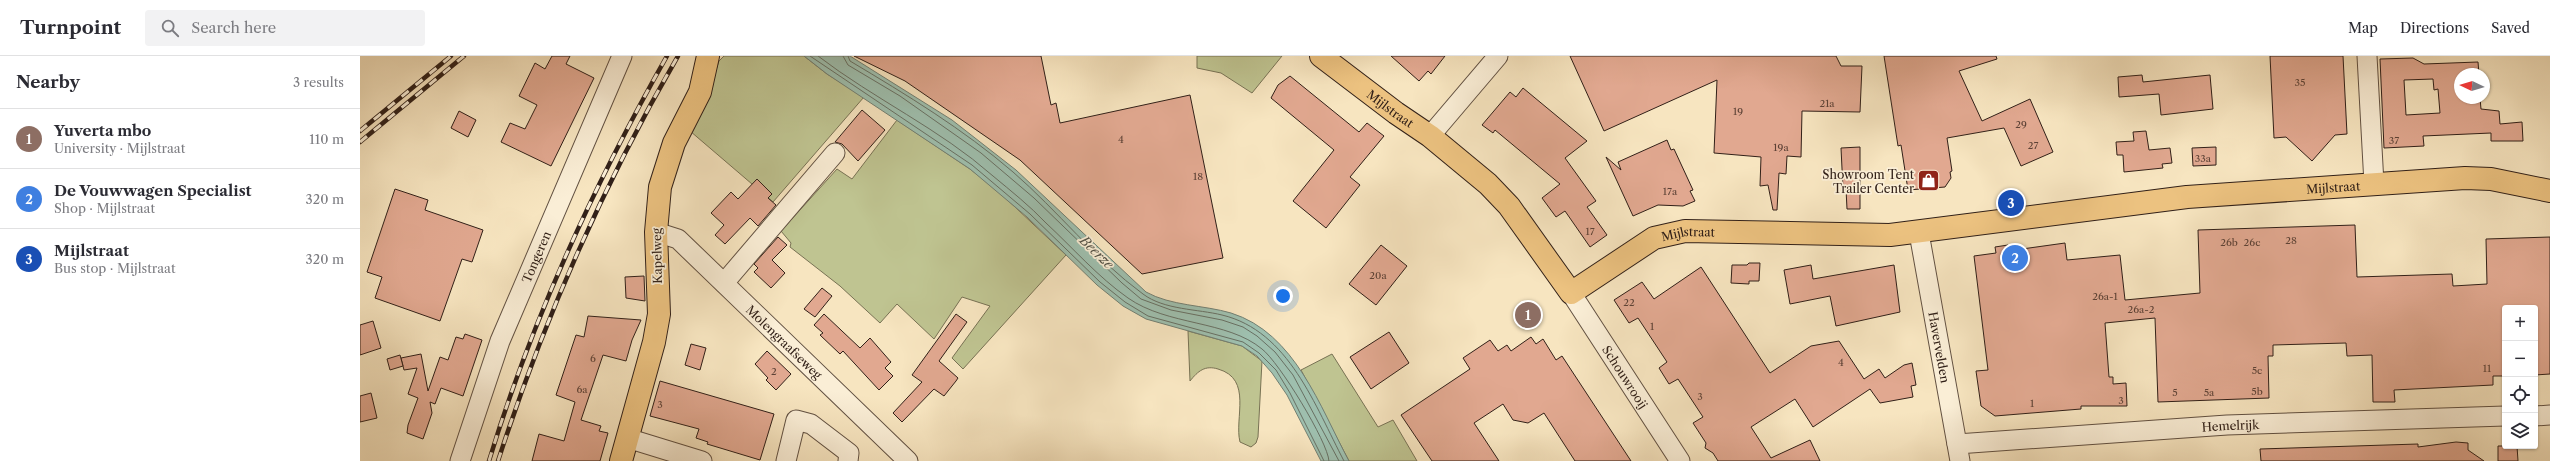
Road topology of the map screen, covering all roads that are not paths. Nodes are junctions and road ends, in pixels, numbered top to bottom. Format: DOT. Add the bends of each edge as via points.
graph roads {
  1 [pos="622,56"];
  2 [pos="708,56"];
  3 [pos="1321,56"];
  4 [pos="1498,56"];
  5 [pos="2367,56"];
  6 [pos="1430,136"];
  7 [pos="835,154"];
  8 [pos="2374,184"];
  9 [pos="2550,192"];
  10 [pos="656,232"];
  11 [pos="1919,233"];
  12 [pos="724,283"];
  13 [pos="1571,293"];
  14 [pos="2550,415"];
  15 [pos="2502,416"];
  16 [pos="2538,416"];
  17 [pos="627,438"];
  18 [pos="1959,453"];
  19 [pos="460,461"];
  20 [pos="621,461"];
  21 [pos="702,461"];
  22 [pos="786,461"];
  23 [pos="848,461"];
  24 [pos="908,461"];
  25 [pos="1680,461"];
  1 -- 19 [label="street, Tongeren" via="500,341"];
  2 -- 10 [label="main road, Kapelweg" via="700,92 674,142 666,164 657,208"];
  3 -- 6 [label="main road, Mijlstraat"];
  4 -- 6 [label="street"];
  5 -- 8 [label="street"];
  6 -- 13 [label="main road, Mijlstraat" via="1488,184 1509,206"];
  7 -- 12 [label="street"];
  8 -- 9 [label="main road, Mijlstraat" via="2465,178 2491,179"];
  8 -- 11 [label="main road, Mijlstraat" via="2187,197"];
  10 -- 12 [label="street, Molengraafseweg" via="678,239"];
  10 -- 17 [label="main road, Kapelweg" via="659,314 654,342"];
  11 -- 13 [label="main road, Mijlstraat" via="1858,236 1685,231 1654,238"];
  11 -- 18 [label="street, Havervelden"];
  12 -- 24 [label="street, Molengraafseweg"];
  13 -- 25 [label="street, Schouwrooij"];
  14 -- 16 [label="street"];
  15 -- 18 [label="street, Hemelrijk" via="2219,425"];
  17 -- 20 [label="main road, Kapelweg"];
  17 -- 21 [label="street"];
  22 -- 23 [label="street" via="796,420 811,424 849,453"];
}
